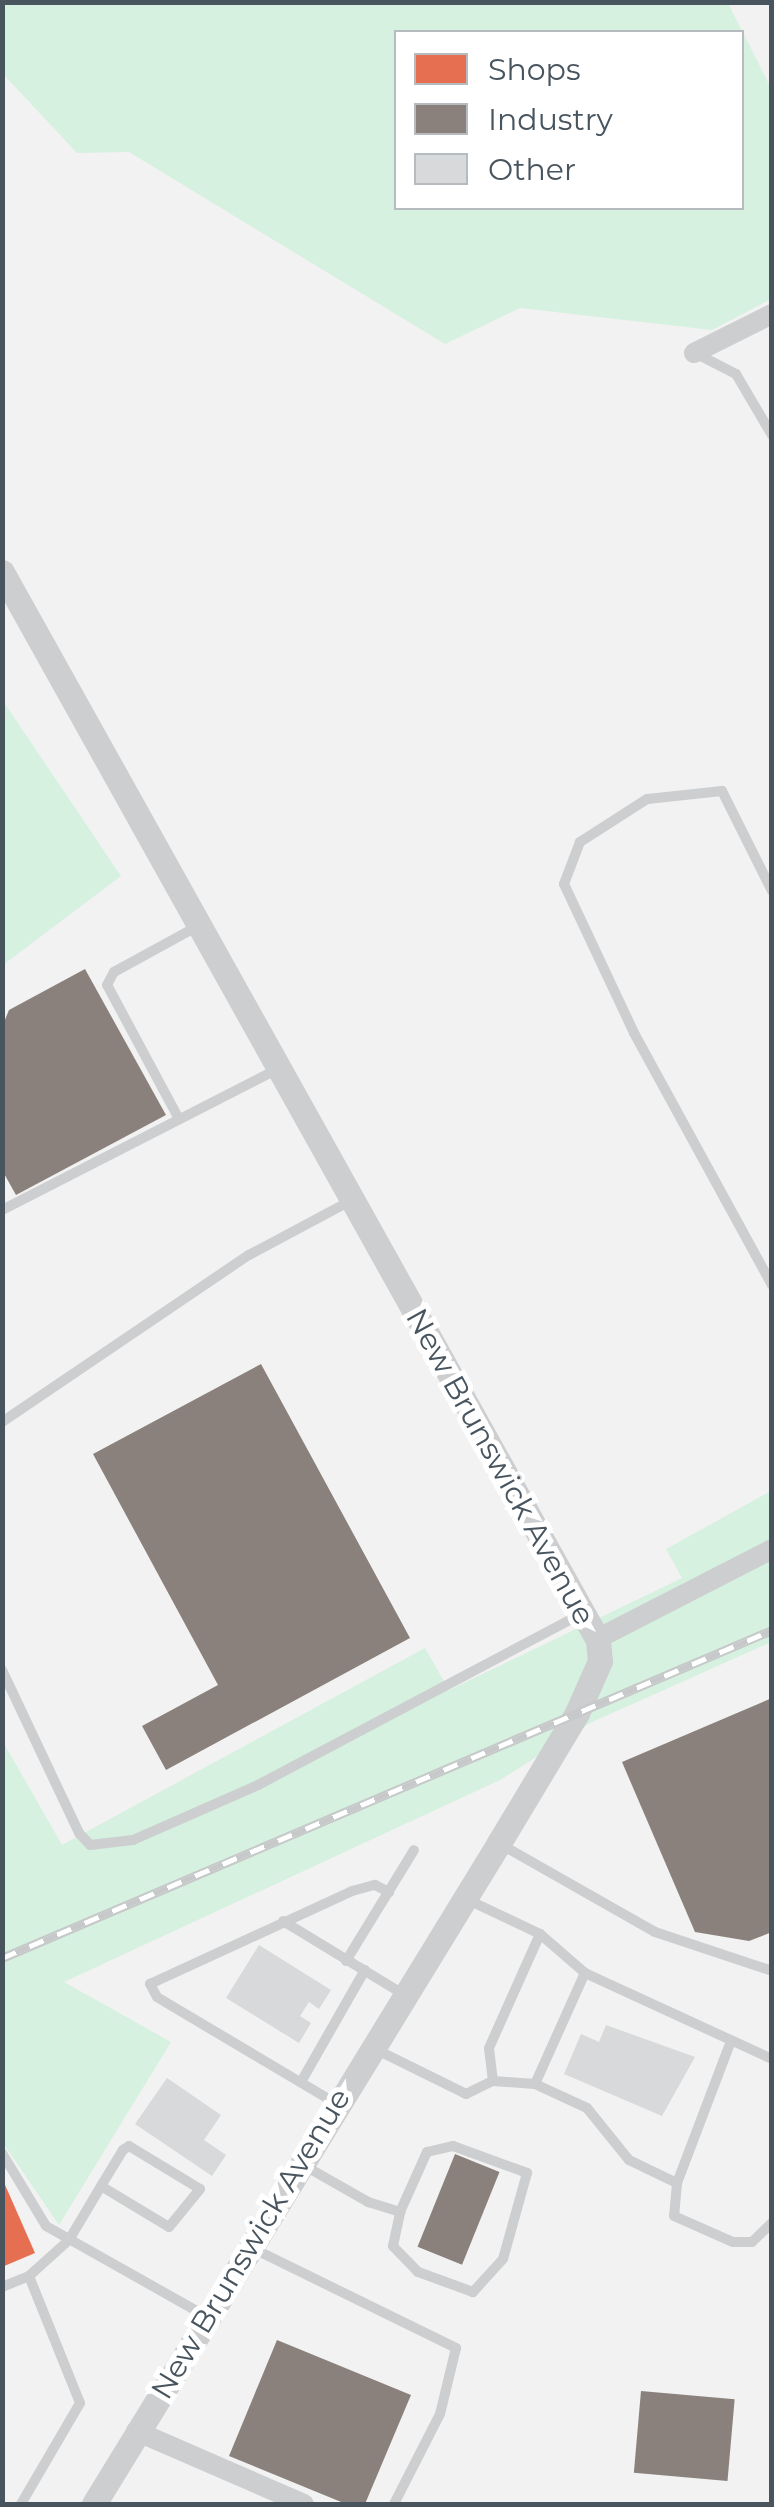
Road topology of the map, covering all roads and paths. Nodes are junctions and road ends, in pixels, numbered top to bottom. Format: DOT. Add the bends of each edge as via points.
graph roads {
  1 [pos="772,314"];
  2 [pos="694,353"];
  3 [pos="772,436"];
  4 [pos="2,572"];
  5 [pos="772,891"];
  6 [pos="202,924"];
  7 [pos="280,1067"];
  8 [pos="179,1119"];
  9 [pos="351,1201"];
  10 [pos="4,1208"];
  11 [pos="772,1285"];
  12 [pos="2,1422"];
  13 [pos="772,1549"];
  14 [pos="748,1561"];
  15 [pos="772,1566"];
  16 [pos="583,1613"];
  17 [pos="597,1639"];
  18 [pos="2,1670"];
  19 [pos="499,1843"];
  20 [pos="414,1850"];
  21 [pos="389,1892"];
  22 [pos="462,1898"];
  23 [pos="283,1922"];
  24 [pos="540,1934"];
  25 [pos="346,1960"];
  26 [pos="365,1970"];
  27 [pos="772,1971"];
  28 [pos="585,1973"];
  29 [pos="404,1994"];
  30 [pos="731,2041"];
  31 [pos="372,2048"];
  32 [pos="772,2059"];
  33 [pos="493,2081"];
  34 [pos="301,2082"];
  35 [pos="535,2084"];
  36 [pos="337,2104"];
  37 [pos="2,2153"];
  38 [pos="305,2166"];
  39 [pos="678,2183"];
  40 [pos="101,2186"];
  41 [pos="400,2212"];
  42 [pos="772,2223"];
  43 [pos="69,2240"];
  44 [pos="253,2248"];
  45 [pos="29,2276"];
  46 [pos="2,2288"];
  47 [pos="209,2317"];
  48 [pos="136,2431"];
  49 [pos="21,2504"];
  50 [pos="94,2504"];
  51 [pos="304,2504"];
  52 [pos="394,2504"];
  1 -- 2 [label="street"];
  2 -- 3 [label="lane" via="736,374"];
  4 -- 6 [label="street, New Brunswick Avenue"];
  5 -- 11 [label="lane" via="722,792 647,799 580,842 564,884 634,1033"];
  6 -- 7 [label="street, New Brunswick Avenue"];
  6 -- 8 [label="lane" via="114,972 107,986"];
  7 -- 8 [label="lane"];
  7 -- 9 [label="street, New Brunswick Avenue"];
  8 -- 10 [label="lane"];
  9 -- 12 [label="lane" via="249,1255"];
  9 -- 16 [label="street, New Brunswick Avenue"];
  13 -- 14 [label="street"];
  14 -- 15 [label="lane"];
  14 -- 17 [label="street"];
  16 -- 17 [label="street, New Brunswick Avenue"];
  16 -- 18 [label="lane" via="258,1785 133,1840 90,1844 79,1833"];
  17 -- 19 [label="street, New Brunswick Avenue" via="600,1661 577,1713"];
  19 -- 22 [label="street, New Brunswick Avenue"];
  19 -- 27 [label="lane" via="655,1932"];
  20 -- 21 [label="lane"];
  21 -- 23 [label="lane" via="375,1884"];
  21 -- 25 [label="lane"];
  22 -- 24 [label="lane"];
  22 -- 29 [label="street, New Brunswick Avenue"];
  23 -- 25 [label="lane"];
  23 -- 34 [label="lane" via="161,1975 150,1989"];
  24 -- 28 [label="lane"];
  24 -- 33 [label="lane" via="489,2048"];
  25 -- 26 [label="lane"];
  26 -- 29 [label="lane"];
  26 -- 34 [label="lane"];
  28 -- 30 [label="lane"];
  28 -- 35 [label="lane"];
  29 -- 31 [label="street, New Brunswick Avenue"];
  30 -- 32 [label="lane"];
  30 -- 39 [label="lane"];
  31 -- 33 [label="lane" via="466,2094"];
  31 -- 36 [label="street, New Brunswick Avenue"];
  33 -- 35 [label="lane"];
  34 -- 36 [label="lane"];
  35 -- 39 [label="lane" via="587,2108 629,2160"];
  36 -- 38 [label="street, New Brunswick Avenue"];
  37 -- 43 [label="lane" via="34,2211"];
  38 -- 41 [label="lane"];
  38 -- 44 [label="street, New Brunswick Avenue"];
  39 -- 42 [label="lane" via="674,2216 733,2242 752,2242"];
  40 -- 40 [label="lane" via="129,2146 200,2189 169,2228"];
  40 -- 43 [label="lane"];
  41 -- 41 [label="lane" via="427,2152 453,2146 527,2173 503,2259 473,2292 418,2272 393,2246"];
  43 -- 45 [label="lane"];
  43 -- 47 [label="lane"];
  44 -- 47 [label="street, New Brunswick Avenue"];
  44 -- 52 [label="lane" via="456,2348 440,2414"];
  45 -- 46 [label="lane"];
  45 -- 49 [label="lane" via="80,2404"];
  47 -- 48 [label="street, New Brunswick Avenue"];
  48 -- 50 [label="street, New Brunswick Avenue"];
  48 -- 51 [label="street"];
}
